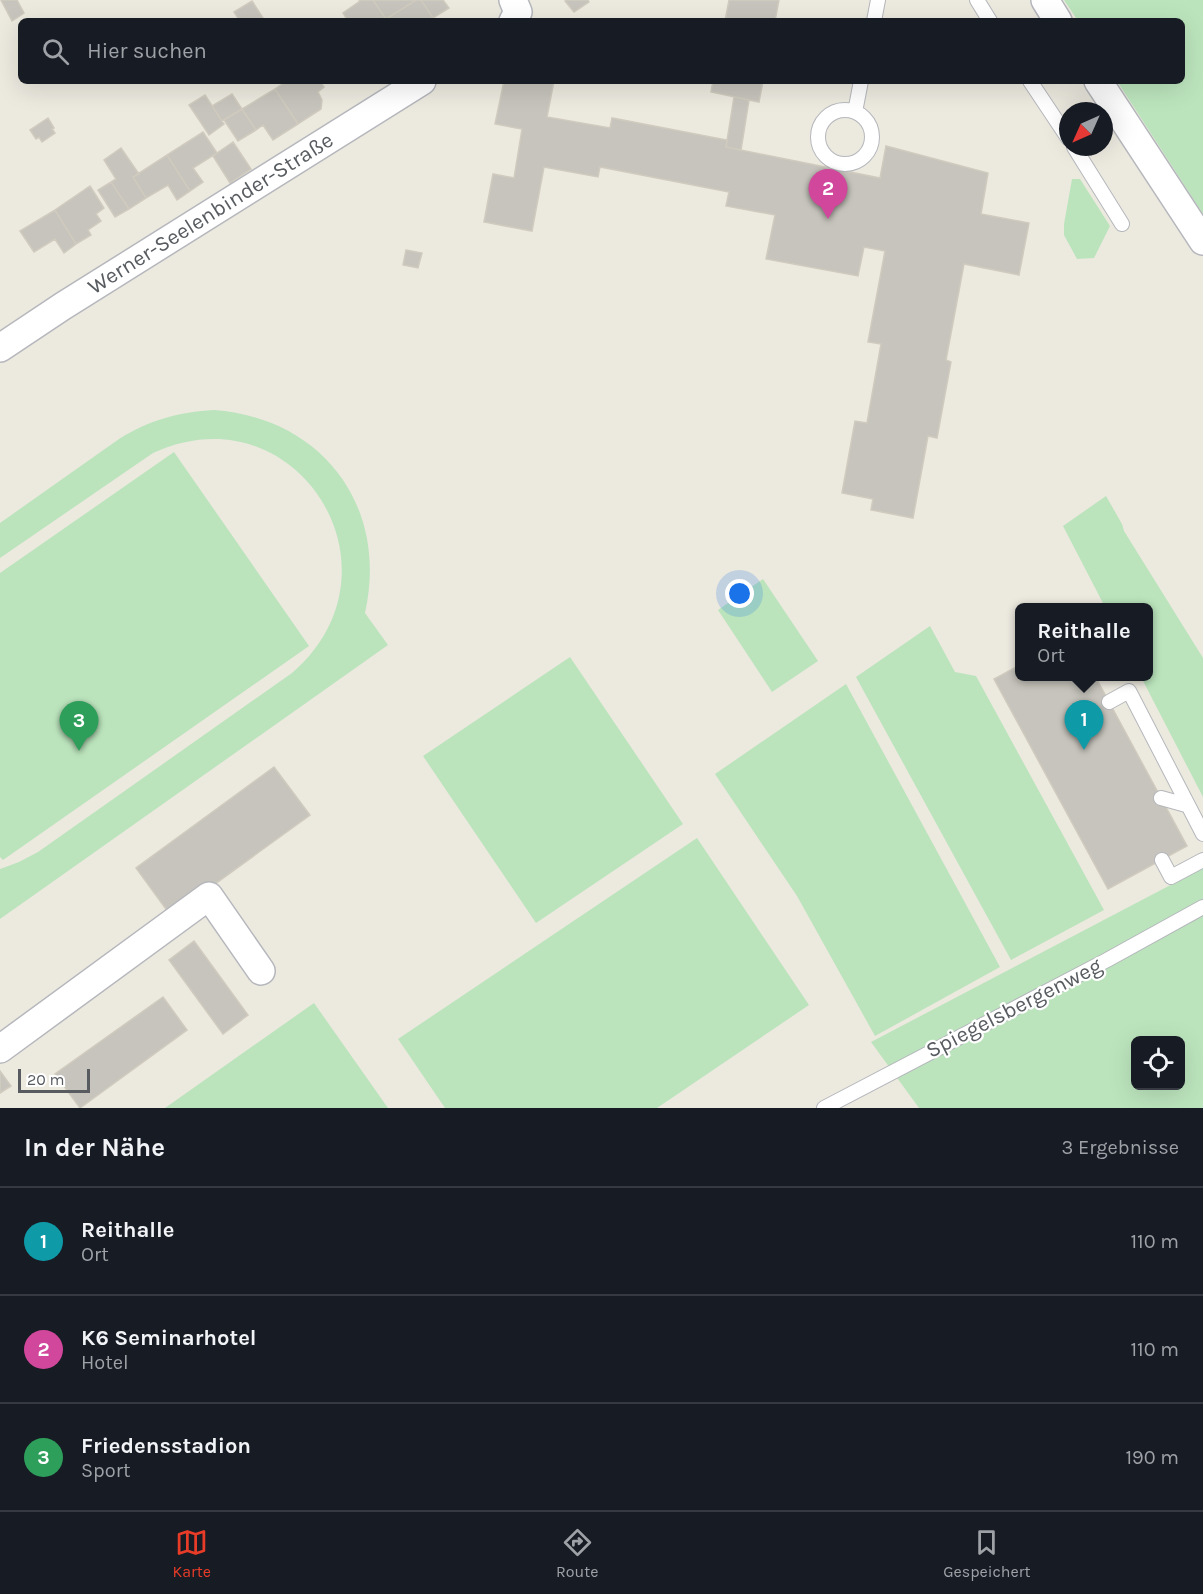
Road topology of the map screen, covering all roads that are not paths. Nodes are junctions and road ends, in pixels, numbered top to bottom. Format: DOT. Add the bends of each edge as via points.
graph roads {
  1 [pos="513,0"];
  2 [pos="878,0"];
  3 [pos="976,0"];
  4 [pos="1045,0"];
  5 [pos="515,18"];
  6 [pos="875,18"];
  7 [pos="988,18"];
  8 [pos="1056,18"];
  9 [pos="417,84"];
  10 [pos="860,84"];
  11 [pos="1032,84"];
  12 [pos="1100,84"];
  13 [pos="855,112"];
  14 [pos="1059,124"];
  15 [pos="1080,156"];
  16 [pos="1122,224"];
  17 [pos="1203,242"];
  18 [pos="0,348"];
  19 [pos="1109,702"];
  20 [pos="1161,798"];
  21 [pos="1186,805"];
  22 [pos="1203,834"];
  23 [pos="1162,860"];
  24 [pos="1203,860"];
  25 [pos="1203,907"];
  26 [pos="261,971"];
  27 [pos="0,1049"];
  28 [pos="824,1108"];
  1 -- 5 [label="street" via="518,12"];
  2 -- 6 [label="lane"];
  3 -- 7 [label="lane"];
  4 -- 8 [label="street"];
  9 -- 18 [label="street, Werner-Seelenbinder-Straße"];
  10 -- 13 [label="lane"];
  11 -- 14 [label="lane"];
  12 -- 17 [label="street"];
  15 -- 16 [label="lane"];
  19 -- 21 [label="lane" via="1129,691"];
  20 -- 21 [label="lane"];
  21 -- 22 [label="lane"];
  23 -- 24 [label="lane" via="1171,877"];
  25 -- 28 [label="lane, Spiegelsbergenweg"];
  26 -- 27 [label="street" via="209,896"];
}
